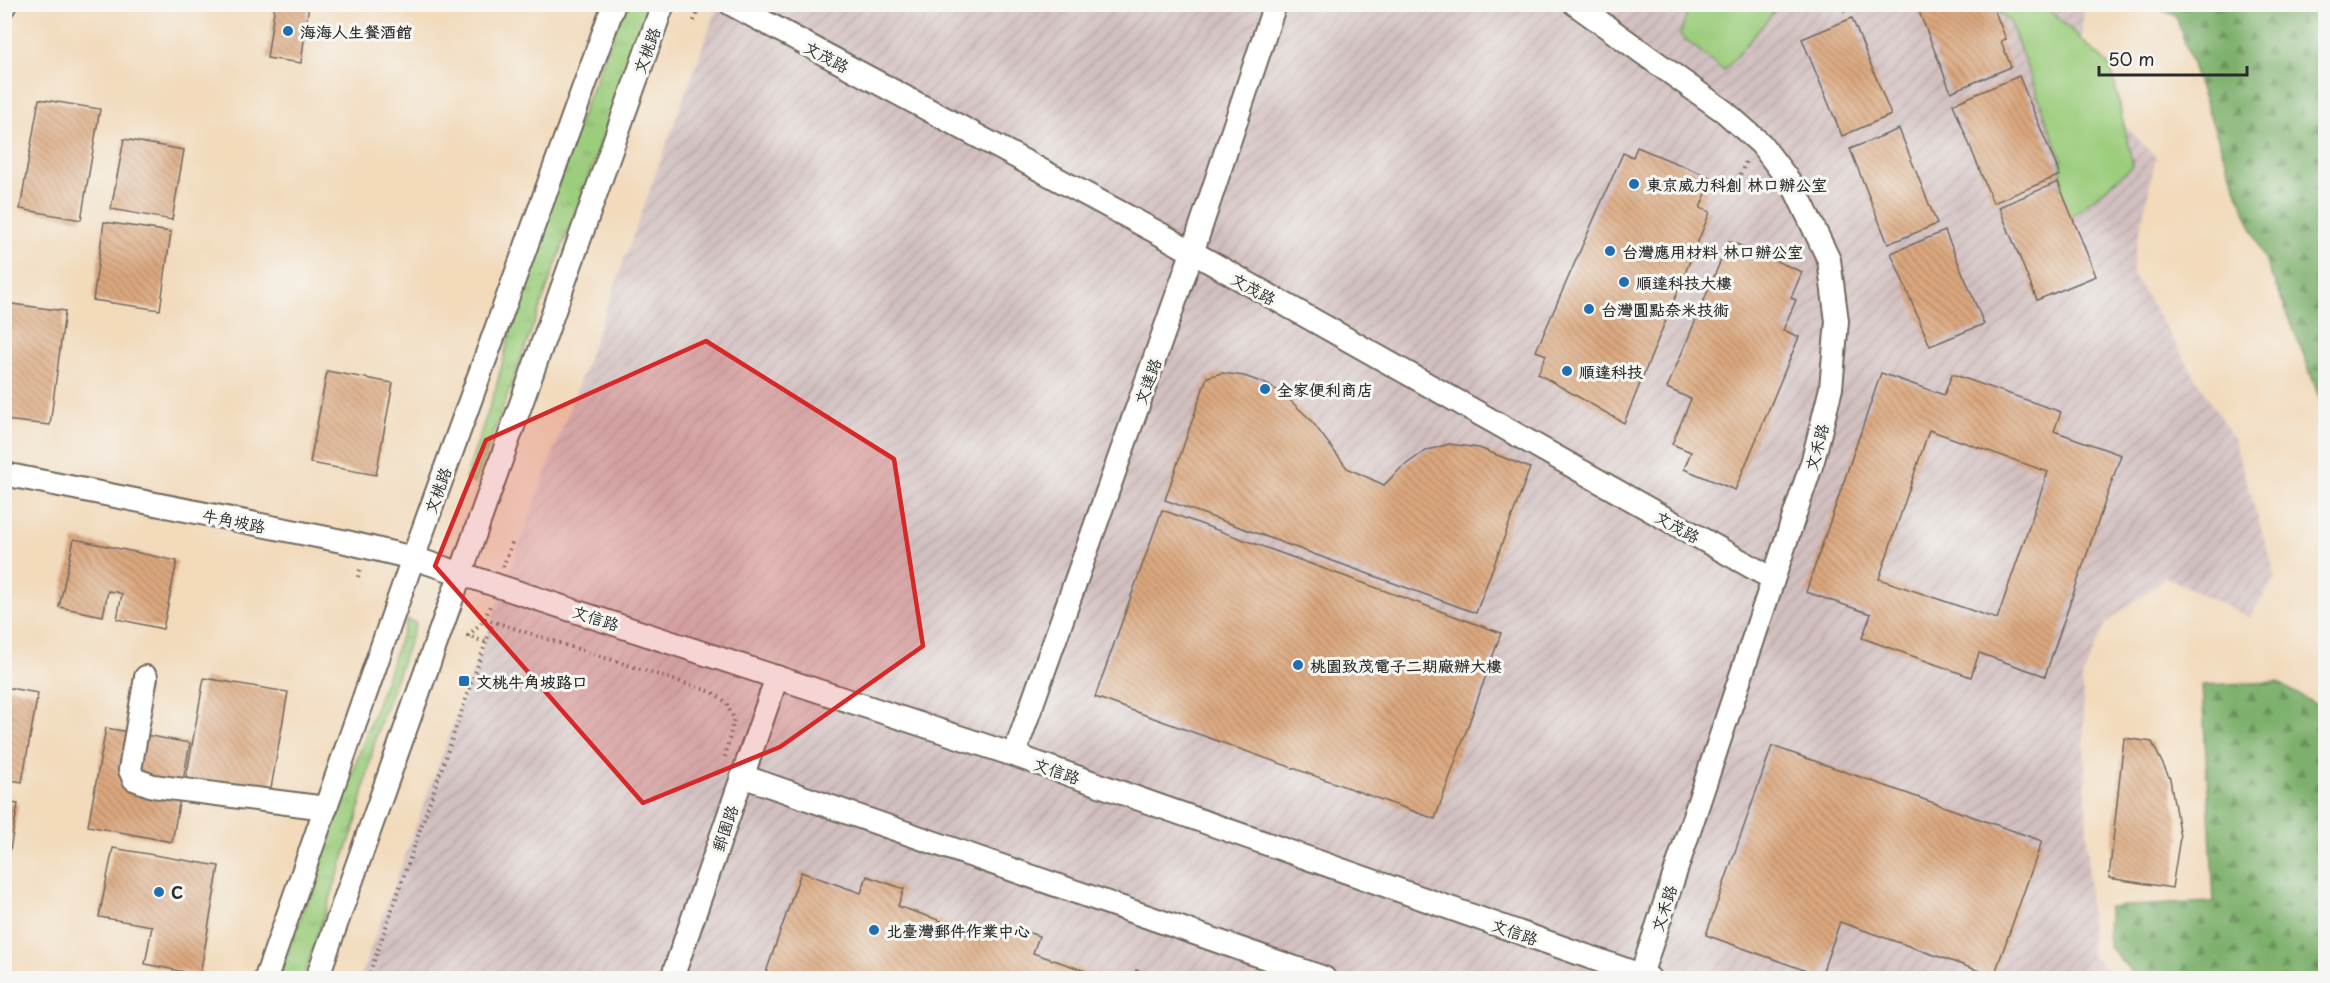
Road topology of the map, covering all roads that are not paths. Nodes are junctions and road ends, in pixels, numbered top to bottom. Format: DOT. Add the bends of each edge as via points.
graph roads {
  1 [pos="615,4"];
  2 [pos="663,4"];
  3 [pos="731,4"];
  4 [pos="1275,4"];
  5 [pos="1575,4"];
  6 [pos="1192,254"];
  7 [pos="4,474"];
  8 [pos="413,558"];
  9 [pos="461,573"];
  10 [pos="1773,579"];
  11 [pos="146,677"];
  12 [pos="777,677"];
  13 [pos="1014,755"];
  14 [pos="742,776"];
  15 [pos="326,808"];
  16 [pos="266,978"];
  17 [pos="317,978"];
  18 [pos="672,978"];
  19 [pos="1324,978"];
  20 [pos="1644,978"];
  1 -- 8 [label="street, 文桃路"];
  2 -- 9 [label="street, 文桃路"];
  3 -- 6 [label="street, 文茂路"];
  4 -- 6 [label="street, 文達路"];
  5 -- 10 [label="street, 文禾路" via="1725,112 1761,144 1795,189 1829,260 1837,321 1831,388 1813,460"];
  6 -- 10 [label="street, 文茂路"];
  6 -- 13 [label="street, 文達路"];
  7 -- 8 [label="street, 牛角坡路"];
  8 -- 9 [label="street, 牛角坡路"];
  8 -- 15 [label="street, 文桃路"];
  9 -- 12 [label="street, 文信路"];
  9 -- 17 [label="street, 文桃路"];
  10 -- 20 [label="street, 文禾路"];
  11 -- 15 [label="street" via="130,770 134,779 153,786"];
  12 -- 13 [label="street, 文信路"];
  12 -- 14 [label="street, 郵園路"];
  13 -- 20 [label="street, 文信路"];
  14 -- 18 [label="street, 郵園路"];
  14 -- 19 [label="street"];
  15 -- 16 [label="street, 文桃路"];
}
